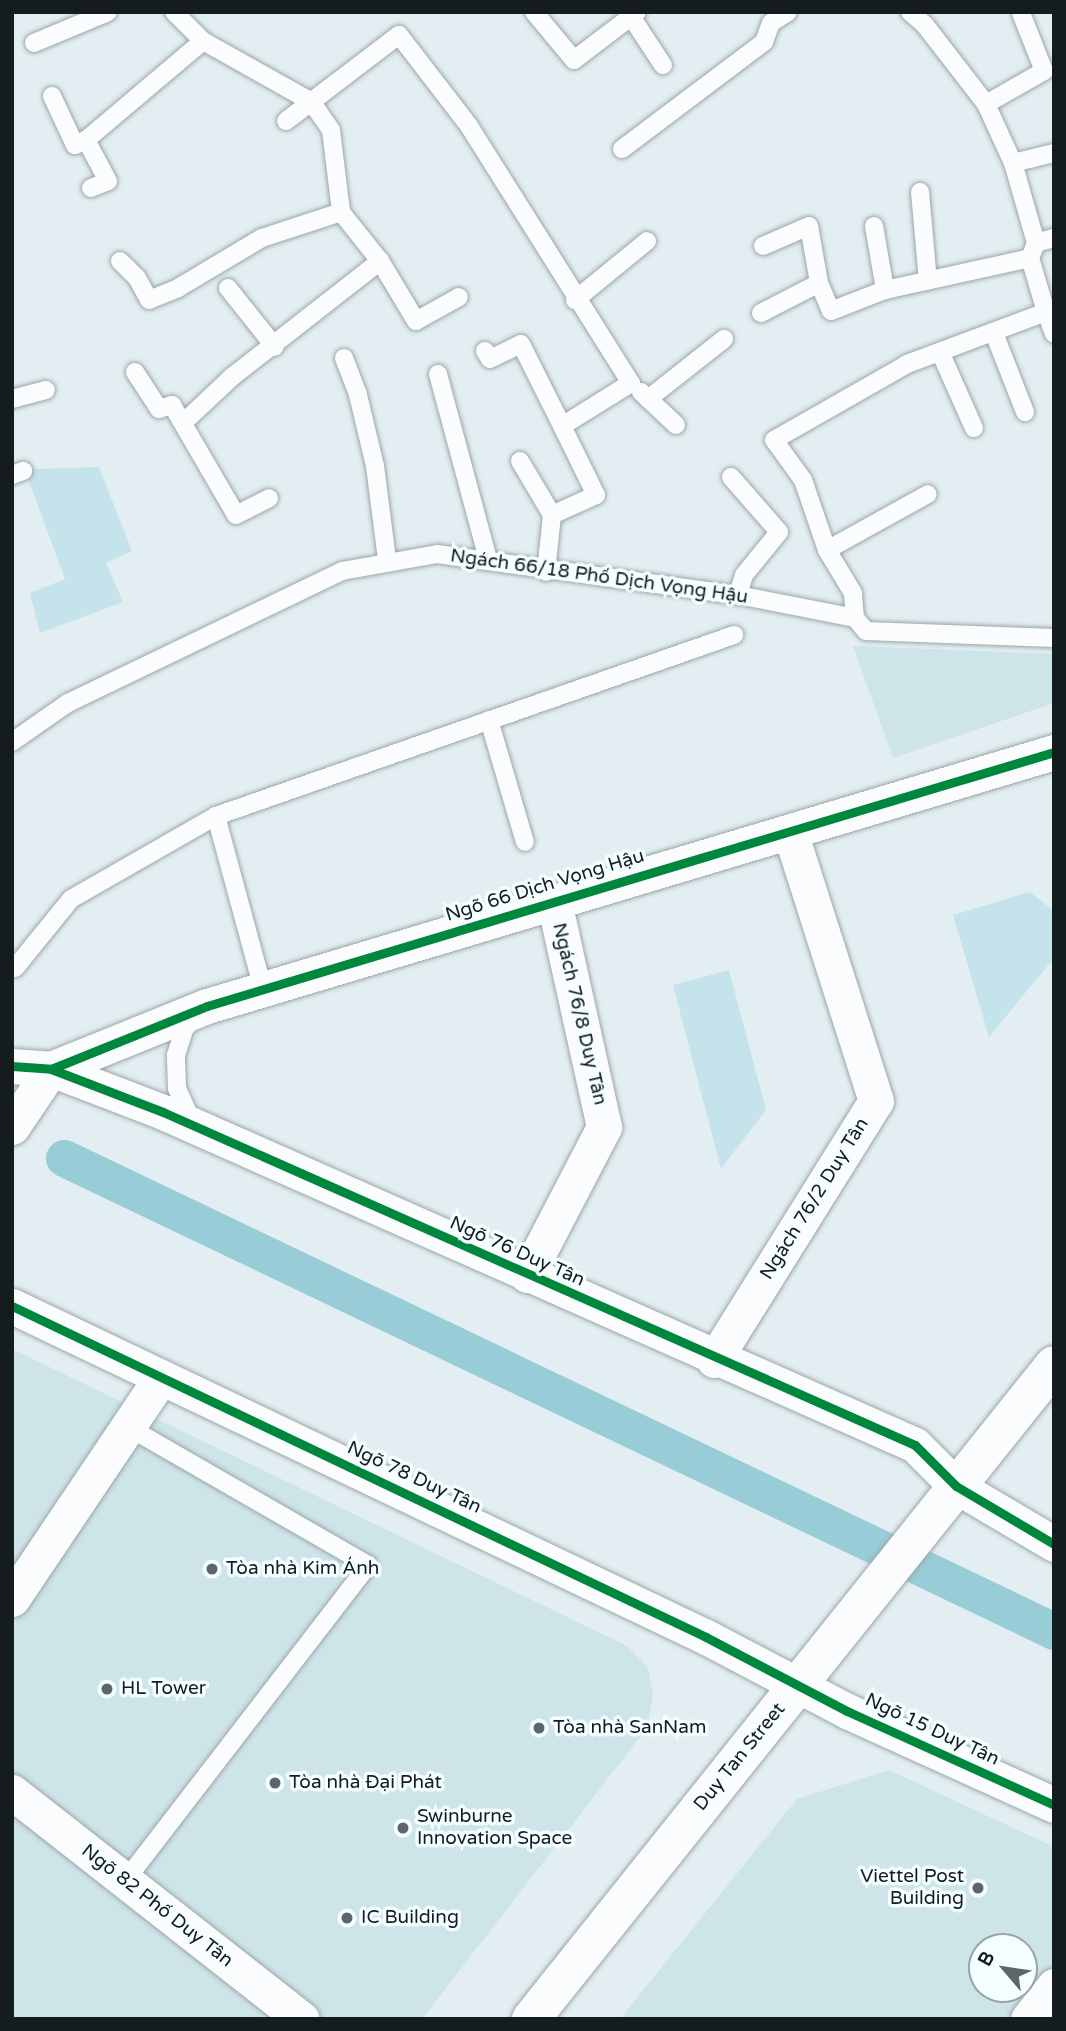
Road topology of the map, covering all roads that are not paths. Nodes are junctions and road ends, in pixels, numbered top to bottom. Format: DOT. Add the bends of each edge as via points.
graph roads {
  1 [pos="108,12"];
  2 [pos="174,12"];
  3 [pos="534,12"];
  4 [pos="788,12"];
  5 [pos="910,12"];
  6 [pos="635,13"];
  7 [pos="1021,13"];
  8 [pos="203,41"];
  9 [pos="34,43"];
  10 [pos="663,65"];
  11 [pos="52,96"];
  12 [pos="310,101"];
  13 [pos="986,104"];
  14 [pos="286,121"];
  15 [pos="86,140"];
  16 [pos="622,149"];
  17 [pos="1054,153"];
  18 [pos="1013,163"];
  19 [pos="91,188"];
  20 [pos="920,192"];
  21 [pos="341,212"];
  22 [pos="874,226"];
  23 [pos="1054,238"];
  24 [pos="647,241"];
  25 [pos="763,246"];
  26 [pos="1033,251"];
  27 [pos="120,261"];
  28 [pos="380,261"];
  29 [pos="928,281"];
  30 [pos="819,283"];
  31 [pos="228,288"];
  32 [pos="885,290"];
  33 [pos="459,297"];
  34 [pos="575,300"];
  35 [pos="1046,312"];
  36 [pos="761,313"];
  37 [pos="994,333"];
  38 [pos="1054,334"];
  39 [pos="724,339"];
  40 [pos="275,347"];
  41 [pos="485,351"];
  42 [pos="941,354"];
  43 [pos="344,358"];
  44 [pos="135,372"];
  45 [pos="438,374"];
  46 [pos="631,383"];
  47 [pos="46,390"];
  48 [pos="12,399"];
  49 [pos="648,399"];
  50 [pos="1025,412"];
  51 [pos="184,422"];
  52 [pos="676,425"];
  53 [pos="562,426"];
  54 [pos="974,428"];
  55 [pos="520,461"];
  56 [pos="731,477"];
  57 [pos="928,494"];
  58 [pos="269,498"];
  59 [pos="552,515"];
  60 [pos="827,550"];
  61 [pos="488,559"];
  62 [pos="387,560"];
  63 [pos="546,572"];
  64 [pos="738,595"];
  65 [pos="855,618"];
  66 [pos="734,635"];
  67 [pos="1054,638"];
  68 [pos="489,720"];
  69 [pos="13,738"];
  70 [pos="1054,752"];
  71 [pos="216,816"];
  72 [pos="790,831"];
  73 [pos="525,842"];
  74 [pos="554,901"];
  75 [pos="15,968"];
  76 [pos="264,989"];
  77 [pos="207,1006"];
  78 [pos="12,1066"];
  79 [pos="51,1069"];
  80 [pos="193,1126"];
  81 [pos="12,1127"];
  82 [pos="527,1275"];
  83 [pos="12,1306"];
  84 [pos="714,1360"];
  85 [pos="1054,1365"];
  86 [pos="161,1377"];
  87 [pos="130,1428"];
  88 [pos="946,1499"];
  89 [pos="1054,1544"];
  90 [pos="12,1599"];
  91 [pos="799,1684"];
  92 [pos="12,1792"];
  93 [pos="1054,1805"];
  94 [pos="125,1881"];
  95 [pos="1054,1986"];
  96 [pos="302,2019"];
  97 [pos="531,2019"];
  98 [pos="1028,2019"];
  1 -- 9 [label="lane"];
  2 -- 8 [label="lane"];
  3 -- 6 [label="lane" via="574,60"];
  4 -- 16 [label="lane" via="771,23 764,42"];
  5 -- 13 [label="lane"];
  6 -- 10 [label="lane"];
  7 -- 13 [label="lane" via="1044,71"];
  8 -- 12 [label="lane"];
  8 -- 15 [label="lane"];
  11 -- 15 [label="lane" via="75,145"];
  12 -- 14 [label="lane"];
  12 -- 21 [label="lane" via="331,130"];
  12 -- 34 [label="lane" via="399,35 469,126"];
  13 -- 18 [label="lane"];
  15 -- 19 [label="lane" via="108,181"];
  17 -- 18 [label="lane"];
  18 -- 26 [label="lane"];
  20 -- 29 [label="lane"];
  21 -- 27 [label="lane" via="262,238 149,300"];
  21 -- 28 [label="lane"];
  22 -- 32 [label="lane"];
  23 -- 26 [label="lane"];
  24 -- 34 [label="lane"];
  25 -- 30 [label="lane" via="809,226"];
  26 -- 29 [label="lane"];
  26 -- 35 [label="lane"];
  28 -- 33 [label="lane" via="416,321"];
  28 -- 40 [label="lane"];
  29 -- 32 [label="lane"];
  30 -- 32 [label="lane" via="831,311"];
  30 -- 36 [label="lane"];
  31 -- 40 [label="lane"];
  34 -- 46 [label="lane"];
  35 -- 37 [label="lane"];
  35 -- 38 [label="lane"];
  37 -- 42 [label="lane"];
  37 -- 50 [label="lane"];
  39 -- 49 [label="lane"];
  40 -- 51 [label="lane" via="233,376"];
  41 -- 53 [label="lane" via="490,359 521,344"];
  42 -- 54 [label="lane"];
  42 -- 60 [label="lane" via="907,364 860,387 774,440 803,480"];
  43 -- 62 [label="lane" via="375,466"];
  44 -- 51 [label="lane" via="159,409 172,405"];
  45 -- 61 [label="lane"];
  46 -- 49 [label="lane"];
  46 -- 53 [label="lane"];
  47 -- 48 [label="lane"];
  49 -- 52 [label="lane"];
  51 -- 58 [label="lane" via="236,515"];
  53 -- 59 [label="lane" via="596,495"];
  55 -- 59 [label="lane"];
  56 -- 64 [label="lane" via="779,532 744,575"];
  57 -- 60 [label="lane"];
  59 -- 63 [label="lane"];
  60 -- 65 [label="lane" via="853,593"];
  61 -- 62 [label="lane, Ngách 66/18 Phố Dịch Vọng Hậu" via="437,554"];
  61 -- 63 [label="lane, Ngách 66/18 Phố Dịch Vọng Hậu"];
  62 -- 69 [label="lane, Ngách 66/18 Phố Dịch Vọng Hậu" via="342,571 80,697"];
  63 -- 64 [label="lane, Ngách 66/18 Phố Dịch Vọng Hậu"];
  64 -- 65 [label="lane, Ngách 66/18 Phố Dịch Vọng Hậu"];
  65 -- 67 [label="lane, Ngách 66/18 Phố Dịch Vọng Hậu" via="866,631"];
  66 -- 68 [label="lane"];
  68 -- 71 [label="lane"];
  68 -- 73 [label="lane"];
  70 -- 72 [label="street, Ngõ 66 Dịch Vọng Hậu"];
  71 -- 75 [label="lane" via="71,899"];
  71 -- 76 [label="lane"];
  72 -- 74 [label="street, Ngõ 66 Dịch Vọng Hậu"];
  72 -- 84 [label="street, Ngách 76/2 Duy Tân" via="876,1101"];
  74 -- 76 [label="street, Ngõ 66 Dịch Vọng Hậu"];
  74 -- 82 [label="street, Ngách 76/8 Duy Tân" via="604,1127"];
  76 -- 77 [label="street, Ngõ 66 Dịch Vọng Hậu"];
  77 -- 79 [label="street, Ngõ 66 Dịch Vọng Hậu"];
  77 -- 80 [label="lane" via="185,1028 176,1055 177,1088"];
  78 -- 79 [label="street"];
  79 -- 80 [label="street, Ngõ 76 Duy Tân"];
  79 -- 81 [label="street"];
  80 -- 82 [label="street, Ngõ 76 Duy Tân"];
  82 -- 84 [label="street, Ngõ 76 Duy Tân"];
  83 -- 86 [label="street, Ngõ 78 Duy Tân"];
  84 -- 88 [label="street, Ngõ 76 Duy Tân" via="915,1445"];
  85 -- 88 [label="street, Duy Tan Street"];
  86 -- 87 [label="street"];
  86 -- 91 [label="street, Ngõ 78 Duy Tân"];
  87 -- 90 [label="street"];
  87 -- 94 [label="lane" via="368,1565"];
  88 -- 89 [label="street, Ngõ 76 Duy Tân"];
  88 -- 91 [label="street, Duy Tan Street"];
  91 -- 93 [label="street, Ngõ 15 Duy Tân"];
  91 -- 97 [label="street, Duy Tan Street"];
  92 -- 94 [label="street, Ngõ 82 Phố Duy Tân"];
  94 -- 96 [label="street, Ngõ 82 Phố Duy Tân"];
  95 -- 98 [label="street"];
}
